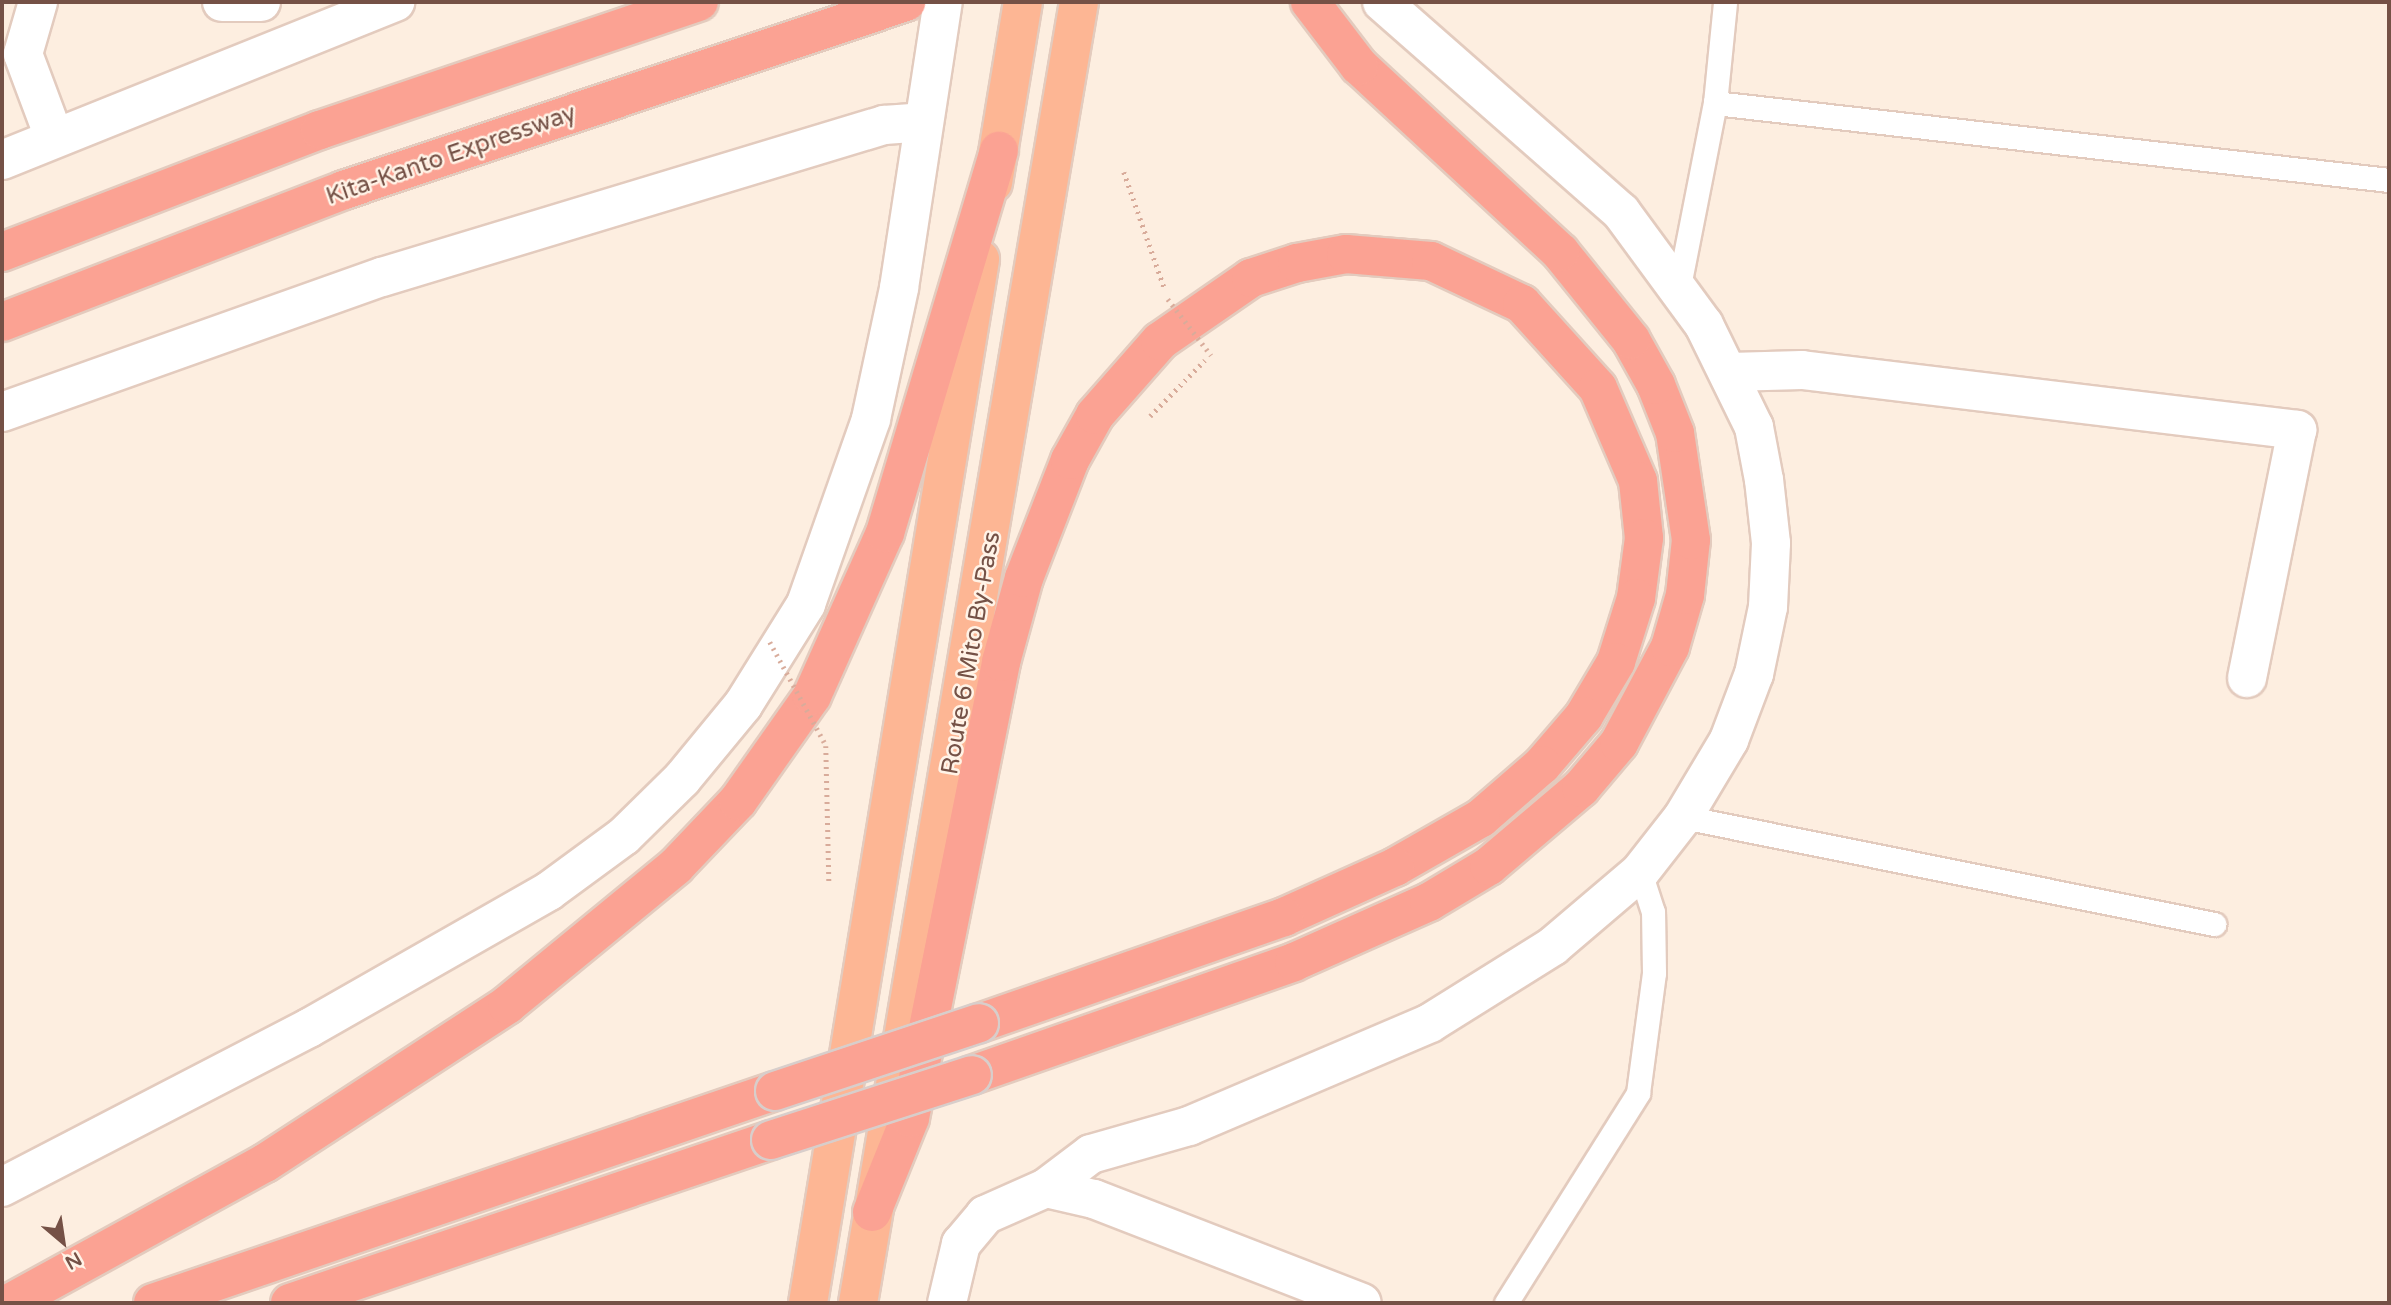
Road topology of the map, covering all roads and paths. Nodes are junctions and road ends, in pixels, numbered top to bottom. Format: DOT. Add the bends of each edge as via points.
graph roads {
  1 [pos="38,2"];
  2 [pos="222,2"];
  3 [pos="261,2"];
  4 [pos="395,2"];
  5 [pos="699,2"];
  6 [pos="906,2"];
  7 [pos="943,2"];
  8 [pos="1310,2"];
  9 [pos="1382,2"];
  10 [pos="1725,2"];
  11 [pos="1078,10"];
  12 [pos="1020,16"];
  13 [pos="1715,103"];
  14 [pos="923,122"];
  15 [pos="54,136"];
  16 [pos="999,151"];
  17 [pos="2,160"];
  18 [pos="1124,172"];
  19 [pos="2389,180"];
  20 [pos="2,252"];
  21 [pos="1679,286"];
  22 [pos="2,321"];
  23 [pos="1730,372"];
  24 [pos="2,412"];
  25 [pos="1145,421"];
  26 [pos="770,642"];
  27 [pos="2247,678"];
  28 [pos="1683,817"];
  29 [pos="1640,872"];
  30 [pos="829,881"];
  31 [pos="2214,924"];
  32 [pos="2,1187"];
  33 [pos="1046,1188"];
  34 [pos="872,1212"];
  35 [pos="10,1303"];
  36 [pos="153,1303"];
  37 [pos="290,1303"];
  38 [pos="808,1303"];
  39 [pos="858,1303"];
  40 [pos="947,1303"];
  41 [pos="1362,1303"];
  42 [pos="1506,1303"];
  1 -- 15 [label="street" via="23,54"];
  2 -- 3 [label="street"];
  4 -- 15 [label="street"];
  5 -- 20 [label="highway" via="320,130"];
  6 -- 22 [label="highway, Kita-Kanto Expressway" via="344,190"];
  7 -- 14 [label="street"];
  8 -- 37 [label="highway, bridge" via="1359,66 1560,253 1631,340 1656,385 1675,433 1691,540 1685,595 1670,647 1619,743 1581,788 1489,866 1429,902 1294,962"];
  9 -- 21 [label="street" via="1621,212"];
  10 -- 13 [label="lane"];
  11 -- 34 [label="highway, Route 6 Mito By-Pass"];
  12 -- 16 [label="highway"];
  13 -- 19 [label="lane"];
  13 -- 21 [label="lane"];
  14 -- 24 [label="street" via="884,125 382,277"];
  14 -- 32 [label="street" via="899,288 846,498 806,604 743,705 682,779 624,836 538,897 309,1028"];
  15 -- 17 [label="street"];
  16 -- 35 [label="highway" via="880,546 812,696 738,802 676,866 507,1004 265,1163"];
  16 -- 38 [label="highway"];
  18 -- 25 [label="path, bridge" via="1168,299 1210,355"];
  21 -- 23 [label="street"];
  23 -- 27 [label="street" via="1802,370 2297,430"];
  23 -- 28 [label="street" via="1754,426 1763,481 1771,543 1768,607 1754,674 1729,740"];
  26 -- 30 [label="path, bridge" via="826,745"];
  28 -- 29 [label="street"];
  28 -- 31 [label="lane"];
  29 -- 33 [label="street" via="1553,947 1430,1023 1189,1126 1091,1154"];
  29 -- 42 [label="lane" via="1653,912 1654,973 1638,1093"];
  33 -- 40 [label="street" via="977,1225 961,1244"];
  33 -- 41 [label="street" via="1094,1199"];
  34 -- 36 [label="highway, bridge" via="910,1118 1001,662 1024,578 1049,508 1096,415 1160,341 1188,319 1251,278 1297,263 1346,254 1432,261 1522,304 1598,388 1638,481 1644,538 1636,598 1616,662 1584,716 1542,765 1481,818 1395,867 1284,917 979,1023 775,1091"];
  34 -- 39 [label="highway, Route 6 Mito By-Pass"];
}
